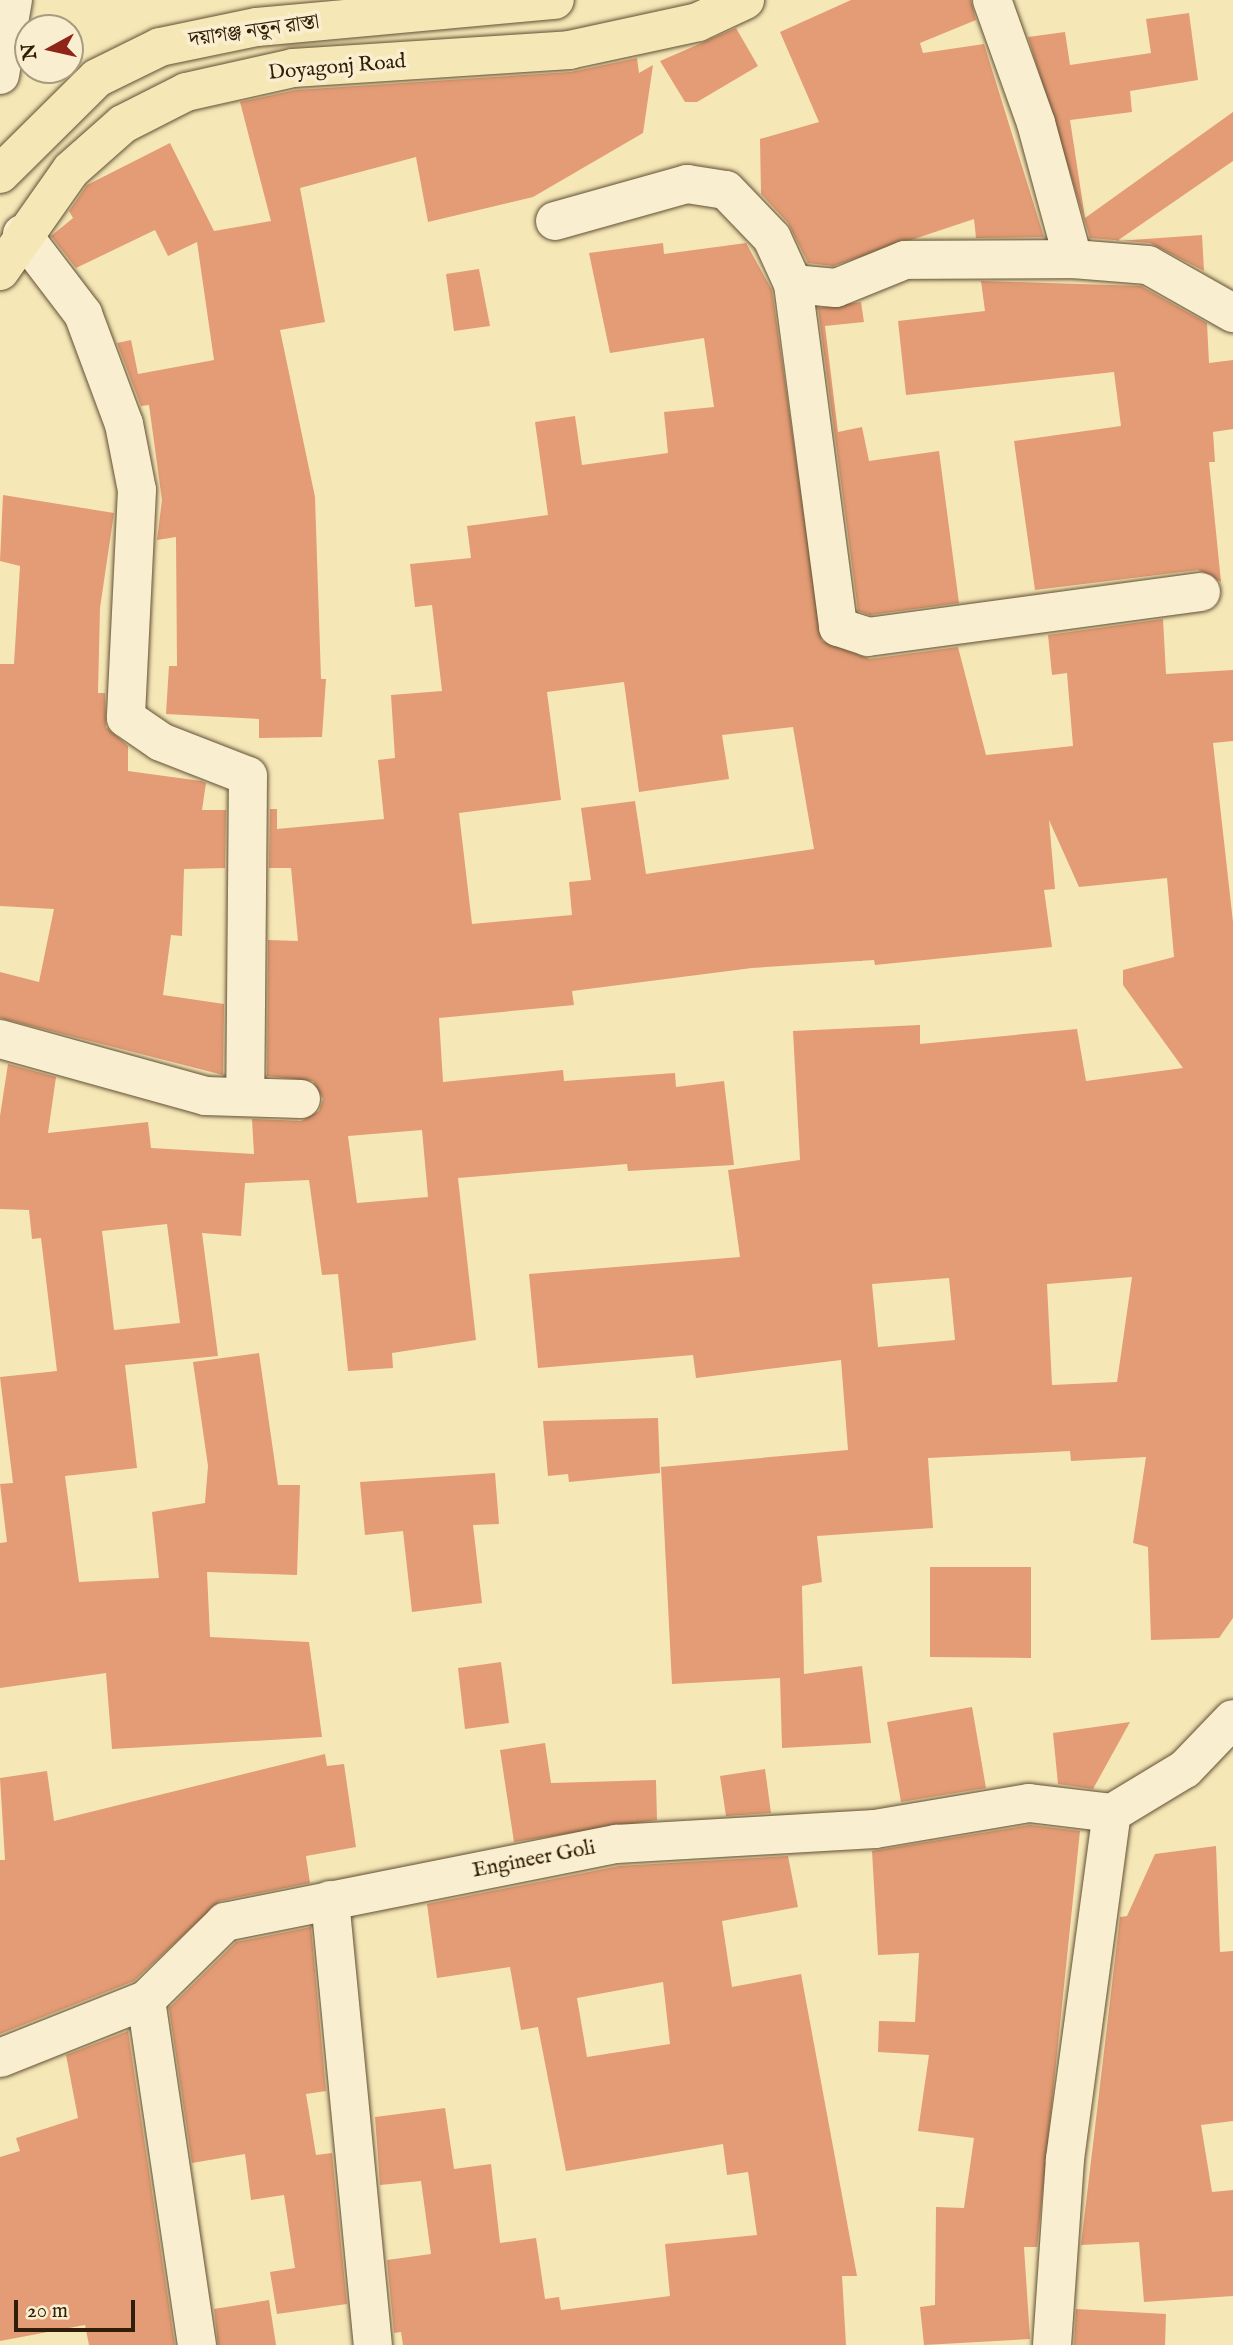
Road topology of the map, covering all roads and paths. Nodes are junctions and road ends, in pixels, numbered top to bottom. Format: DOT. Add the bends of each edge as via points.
graph roads {
  1 [pos="13,0"];
  2 [pos="555,0"];
  3 [pos="745,0"];
  4 [pos="992,0"];
  5 [pos="354,9"];
  6 [pos="0,75"];
  7 [pos="0,174"];
  8 [pos="555,220"];
  9 [pos="22,234"];
  10 [pos="1073,259"];
  11 [pos="0,271"];
  12 [pos="793,284"];
  13 [pos="1233,313"];
  14 [pos="1201,592"];
  15 [pos="0,1038"];
  16 [pos="245,1097"];
  17 [pos="301,1099"];
  18 [pos="1233,1719"];
  19 [pos="1112,1813"];
  20 [pos="330,1900"];
  21 [pos="146,2000"];
  22 [pos="0,2058"];
  23 [pos="197,2345"];
  24 [pos="373,2345"];
  25 [pos="1052,2345"];
  1 -- 6 [label="street"];
  2 -- 5 [label="main road, দয়াগঞ্জ নতুন রাস্তা"];
  3 -- 9 [label="main road, Doyagonj Road" via="698,22 569,50 293,68 186,92 123,124 71,170"];
  4 -- 10 [label="street" via="1036,123"];
  5 -- 7 [label="main road, দয়াগঞ্জ নতুন রাস্তা" via="160,47 97,78"];
  8 -- 12 [label="street" via="687,184 726,190 772,238"];
  9 -- 11 [label="main road, Doyagonj Road"];
  9 -- 16 [label="street" via="83,314 124,424 137,490 126,718 161,742 248,776"];
  10 -- 12 [label="street" via="905,260 836,288"];
  10 -- 13 [label="street" via="1148,265"];
  12 -- 14 [label="street" via="838,627 868,637"];
  15 -- 16 [label="street" via="205,1096"];
  16 -- 17 [label="street"];
  18 -- 19 [label="street" via="1185,1769"];
  19 -- 20 [label="street, Engineer Goli" via="1029,1803 875,1829 616,1844"];
  19 -- 25 [label="street" via="1065,2159"];
  20 -- 21 [label="street, Engineer Goli" via="225,1922"];
  20 -- 24 [label="street"];
  21 -- 22 [label="street, Engineer Goli"];
  21 -- 23 [label="street"];
}
